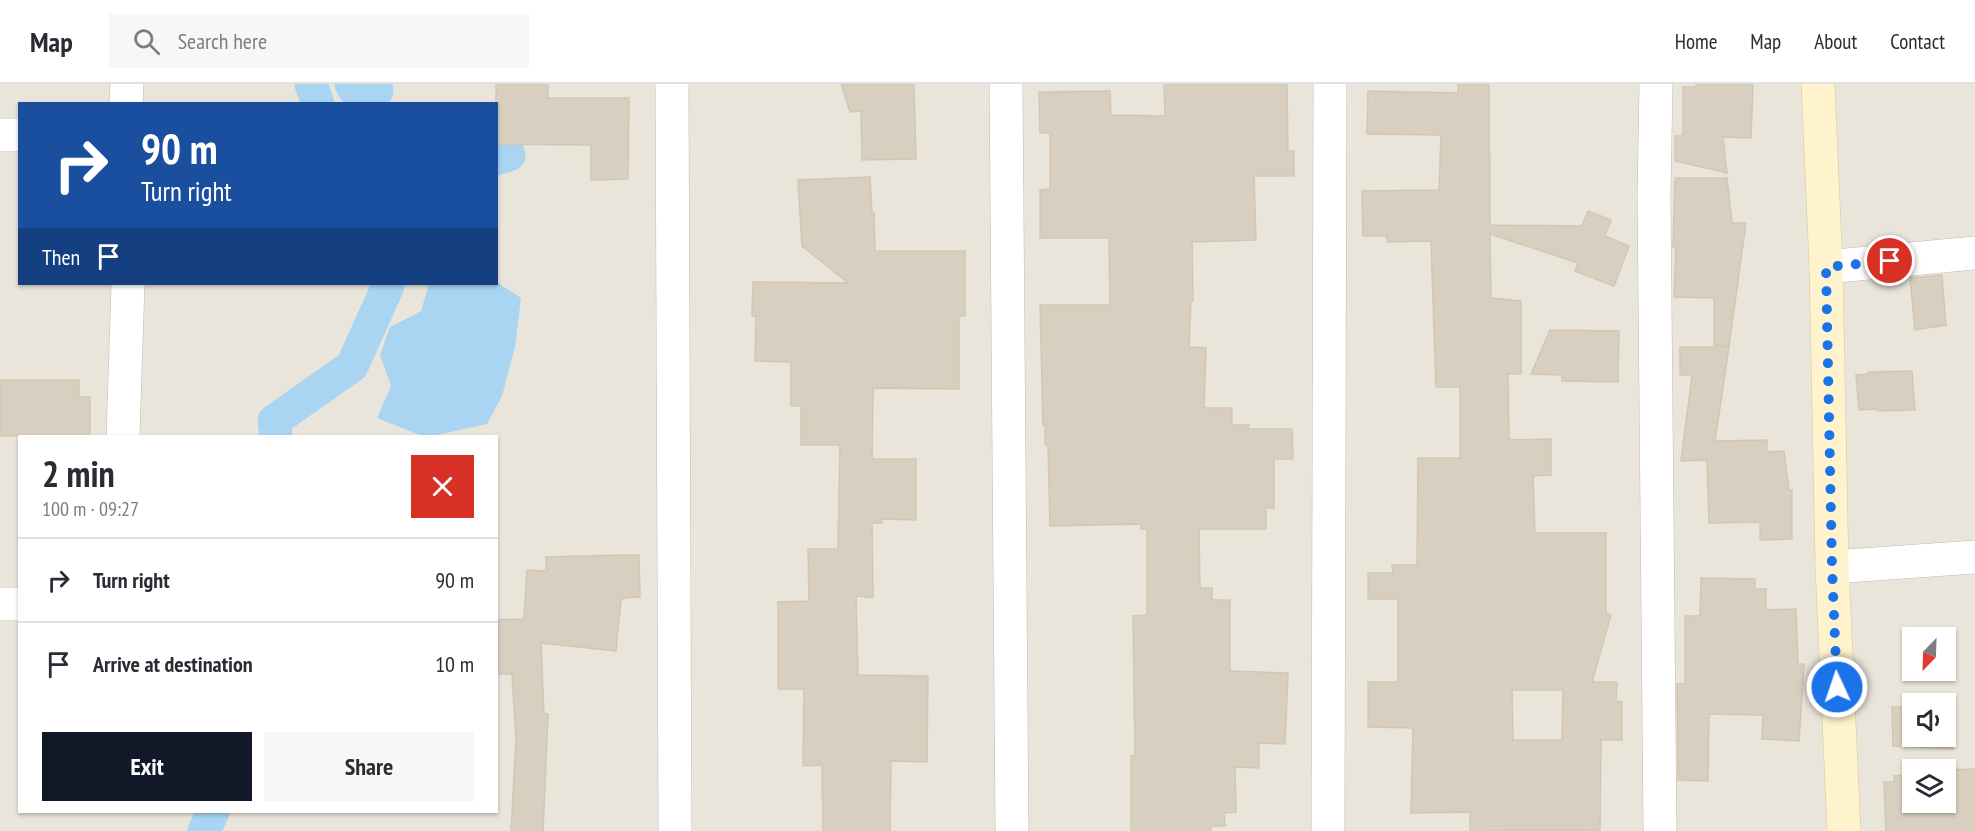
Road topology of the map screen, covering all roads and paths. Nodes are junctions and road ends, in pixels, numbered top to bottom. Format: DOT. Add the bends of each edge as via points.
graph roads {
  1 [pos="127,84"];
  2 [pos="672,84"];
  3 [pos="1006,84"];
  4 [pos="1330,84"];
  5 [pos="1656,84"];
  6 [pos="1818,84"];
  7 [pos="126,102"];
  8 [pos="0,135"];
  9 [pos="18,135"];
  10 [pos="1975,253"];
  11 [pos="1826,267"];
  12 [pos="128,285"];
  13 [pos="123,435"];
  14 [pos="1975,557"];
  15 [pos="1832,567"];
  16 [pos="0,604"];
  17 [pos="18,604"];
  18 [pos="675,831"];
  19 [pos="1012,831"];
  20 [pos="1328,831"];
  21 [pos="1660,831"];
  22 [pos="1844,831"];
  1 -- 7 [label="street"];
  2 -- 18 [label="street"];
  3 -- 19 [label="street"];
  4 -- 20 [label="street"];
  5 -- 21 [label="street"];
  6 -- 11 [label="street"];
  8 -- 9 [label="street"];
  10 -- 11 [label="street"];
  11 -- 15 [label="street"];
  12 -- 13 [label="street"];
  14 -- 15 [label="street"];
  15 -- 22 [label="street"];
  16 -- 17 [label="street"];
}
